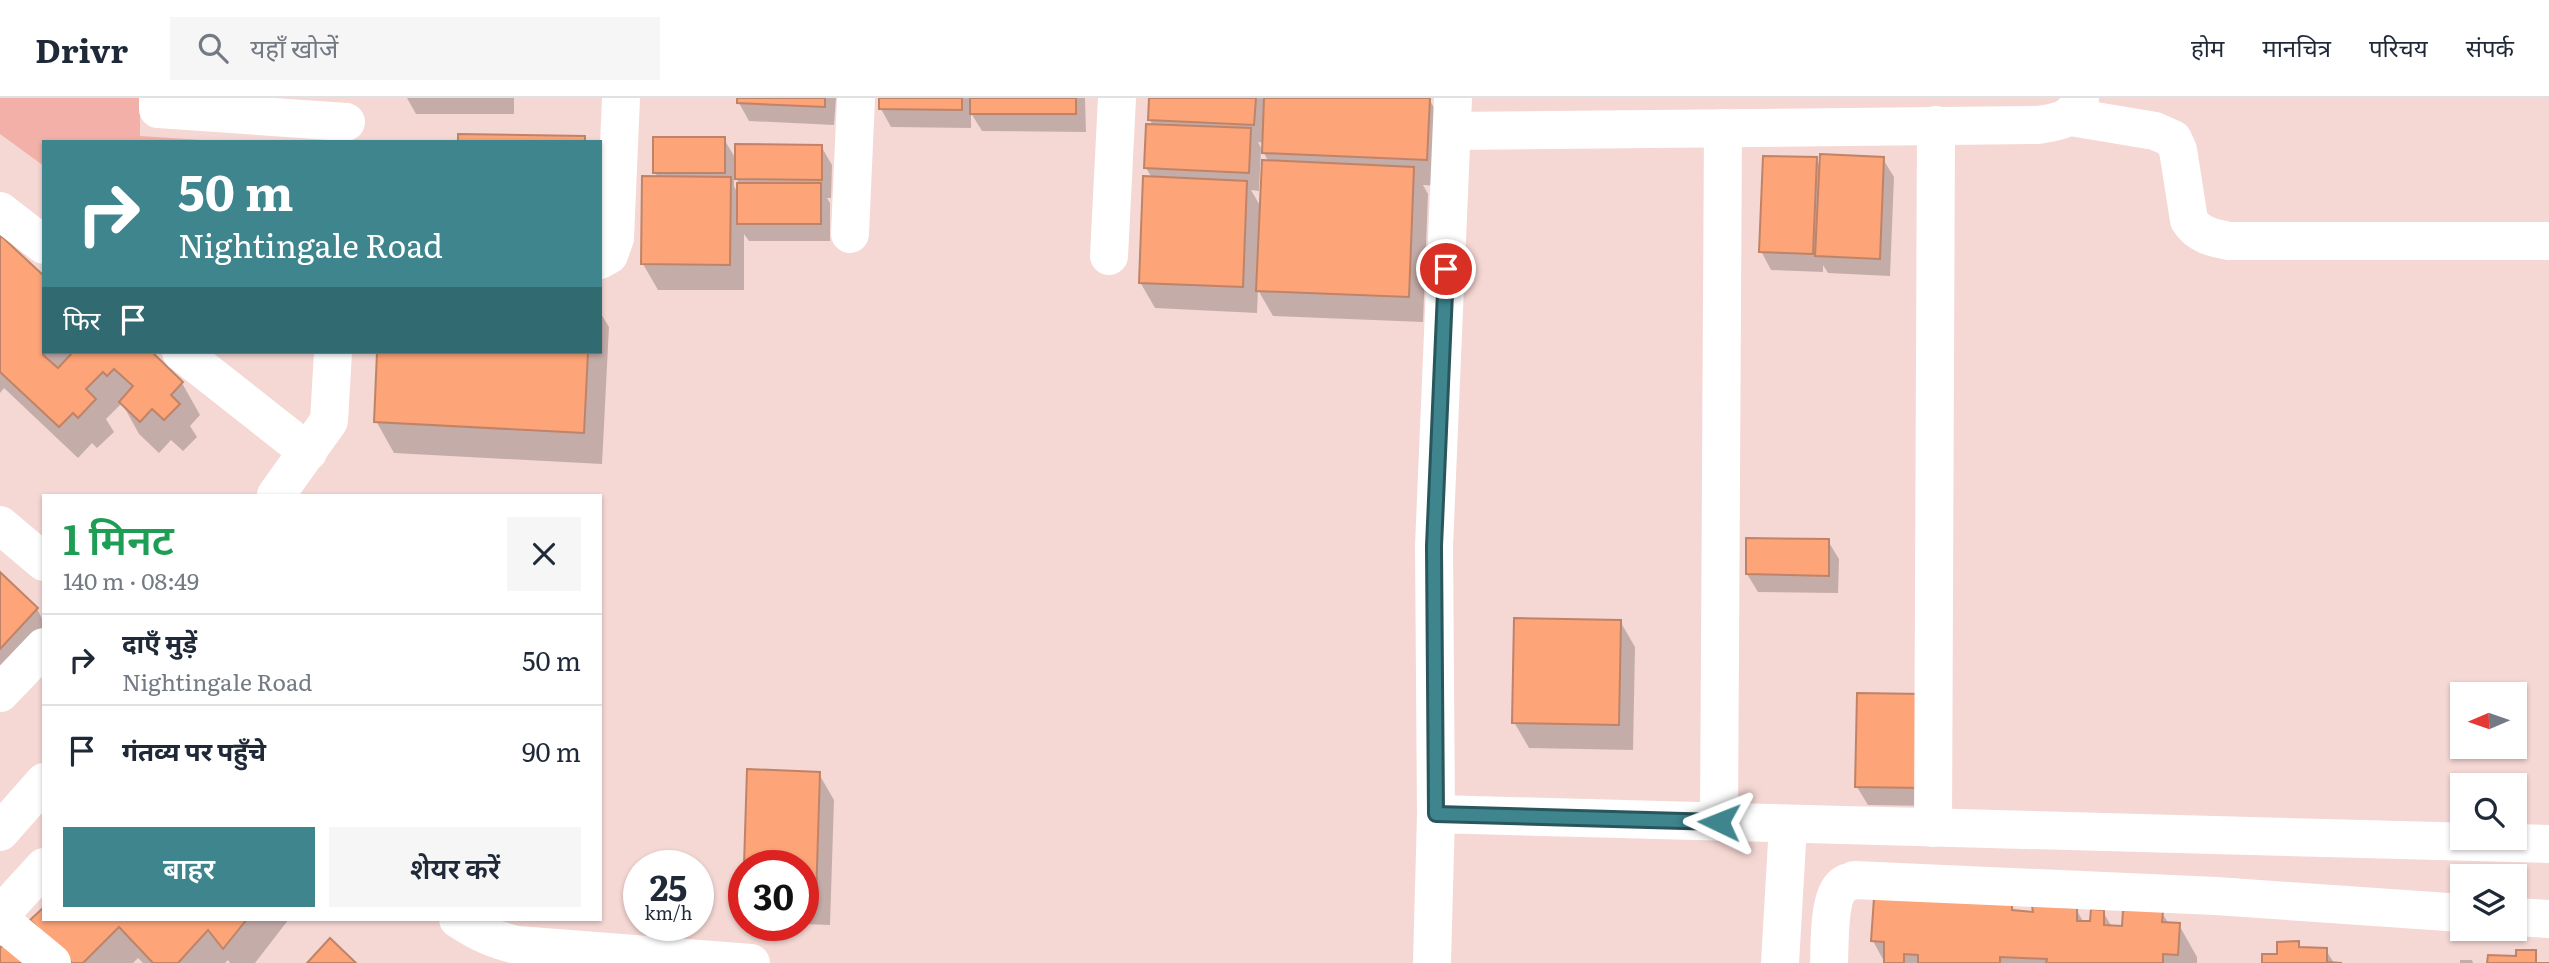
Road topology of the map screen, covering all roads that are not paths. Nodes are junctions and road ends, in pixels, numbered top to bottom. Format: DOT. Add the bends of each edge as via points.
graph roads {
  1 [pos="158,98"];
  2 [pos="621,98"];
  3 [pos="856,98"];
  4 [pos="1117,98"];
  5 [pos="2076,107"];
  6 [pos="1452,114"];
  7 [pos="346,121"];
  8 [pos="1936,125"];
  9 [pos="1723,128"];
  10 [pos="0,211"];
  11 [pos="850,233"];
  12 [pos="2549,241"];
  13 [pos="42,243"];
  14 [pos="1109,256"];
  15 [pos="602,259"];
  16 [pos="184,354"];
  17 [pos="333,354"];
  18 [pos="308,452"];
  19 [pos="277,494"];
  20 [pos="0,525"];
  21 [pos="42,560"];
  22 [pos="42,649"];
  23 [pos="0,693"];
  24 [pos="42,784"];
  25 [pos="1436,814"];
  26 [pos="1719,822"];
  27 [pos="1788,825"];
  28 [pos="1933,828"];
  29 [pos="0,832"];
  30 [pos="2215,835"];
  31 [pos="2549,844"];
  32 [pos="42,869"];
  33 [pos="2216,897"];
  34 [pos="2450,912"];
  35 [pos="0,917"];
  36 [pos="2527,918"];
  37 [pos="2549,919"];
  38 [pos="461,921"];
  39 [pos="490,952"];
  40 [pos="52,963"];
  41 [pos="751,963"];
  42 [pos="1432,963"];
  43 [pos="1780,963"];
  44 [pos="1829,963"];
  1 -- 7 [label="street" via="158,109"];
  2 -- 15 [label="street" via="615,238 609,255"];
  3 -- 11 [label="street"];
  4 -- 14 [label="street"];
  5 -- 8 [label="street" via="2057,122 2038,125"];
  5 -- 12 [label="street" via="2173,139 2186,212 2194,228 2212,238"];
  6 -- 9 [label="street"];
  6 -- 25 [label="street" via="1434,546"];
  8 -- 9 [label="street"];
  8 -- 28 [label="street"];
  9 -- 26 [label="street"];
  10 -- 13 [label="street"];
  16 -- 18 [label="street"];
  17 -- 18 [label="street" via="329,421"];
  18 -- 19 [label="street"];
  20 -- 21 [label="street"];
  22 -- 23 [label="street"];
  24 -- 29 [label="street"];
  25 -- 26 [label="street"];
  25 -- 42 [label="street"];
  26 -- 27 [label="street"];
  27 -- 28 [label="street"];
  27 -- 43 [label="street"];
  28 -- 30 [label="street"];
  30 -- 31 [label="street"];
  30 -- 33 [label="street"];
  32 -- 35 [label="street"];
  33 -- 34 [label="street"];
  33 -- 44 [label="street" via="1854,880 1836,895"];
  35 -- 40 [label="street"];
  36 -- 37 [label="street"];
  38 -- 39 [label="street" via="480,933"];
  39 -- 41 [label="street" via="517,945"];
}
